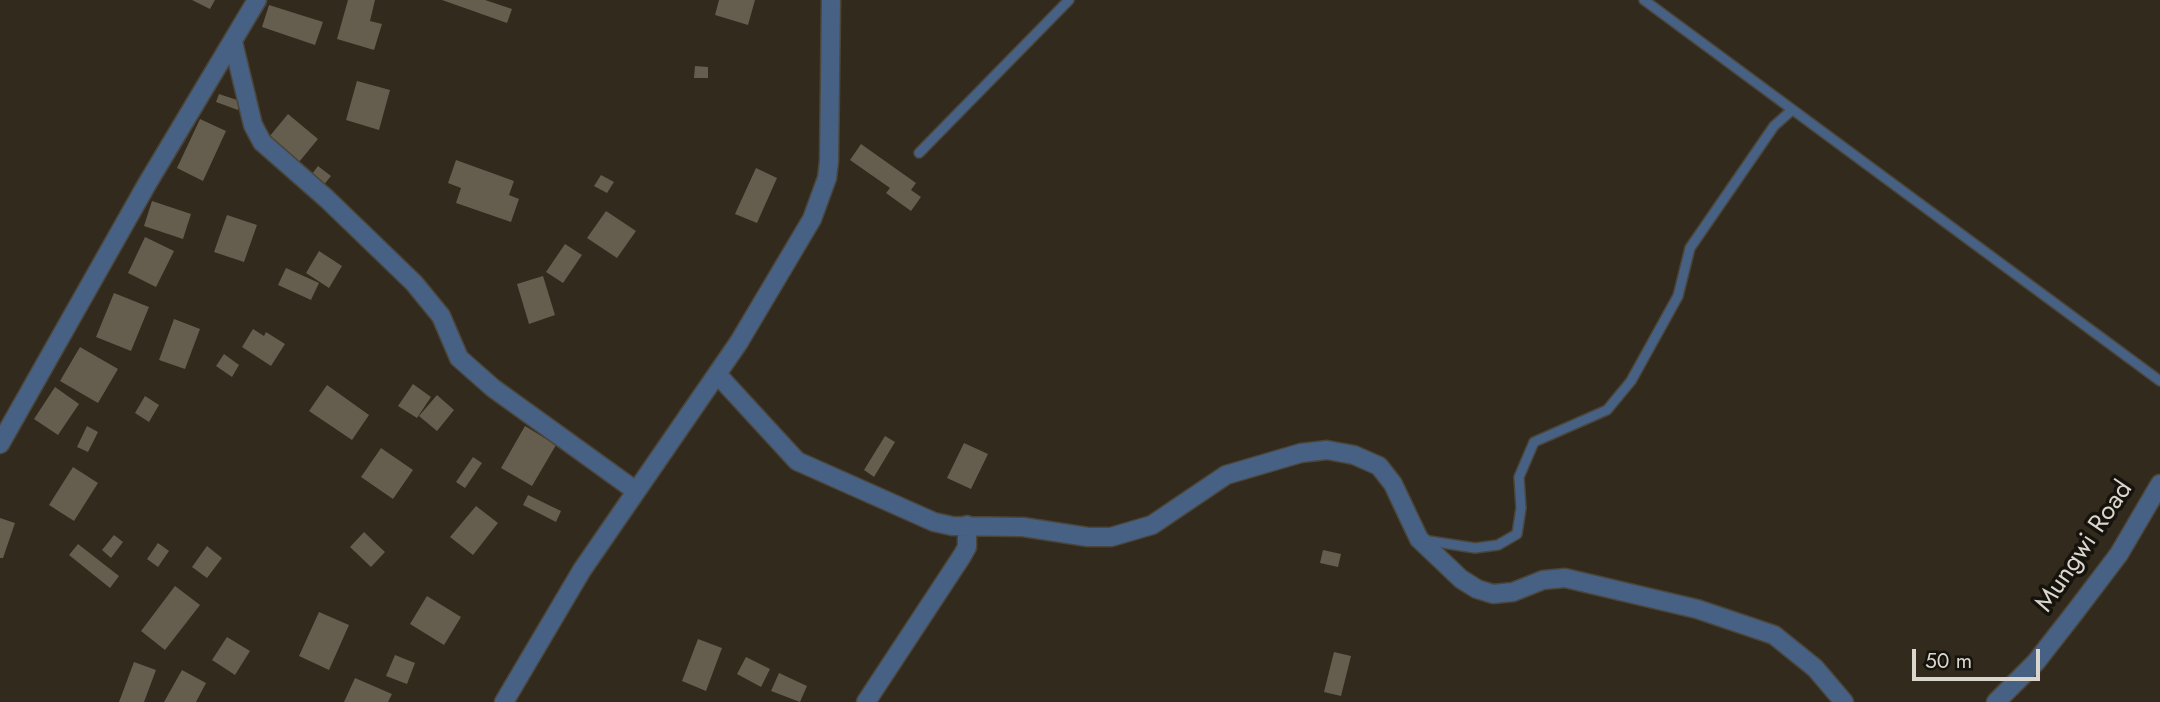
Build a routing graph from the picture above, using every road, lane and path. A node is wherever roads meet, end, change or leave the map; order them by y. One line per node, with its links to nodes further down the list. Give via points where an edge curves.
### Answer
1 (257, 0): 5 (street)
2 (831, 0): 8 (street, via 827,178 800,243)
3 (1069, 0): 7 (lane)
4 (1644, 0): 6 (lane)
5 (233, 42): 10 (street); 13 (street, via 253,125 262,142 414,283 441,316 459,358 493,388)
6 (1792, 110): 9 (lane); 15 (lane, via 1774,126 1690,248 1678,296 1631,381 1607,410 1534,442 1518,477 1521,508 1517,534 1498,545 1475,548)
7 (919, 153)
8 (717, 374): 13 (street); 14 (street, via 797,461 934,522)
9 (2160, 381)
10 (6, 418): 11 (street)
11 (0, 444)
12 (2160, 484): 19 (street, Mungwi Road, via 2119,554 2076,612)
13 (636, 491): 16 (street, via 577,577)
14 (967, 525): 15 (street, via 1111,537 1152,525 1226,475 1327,450 1379,466 1393,484); 17 (street, via 967,547)
15 (1419, 539): 18 (street, via 1461,579 1493,594 1565,578 1697,609 1774,635 1815,668)
16 (504, 702)
17 (866, 702)
18 (1844, 702)
19 (1996, 702)

